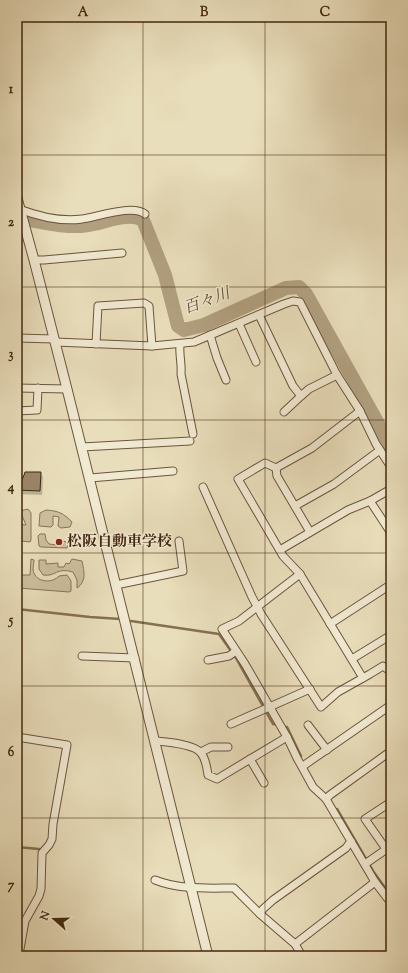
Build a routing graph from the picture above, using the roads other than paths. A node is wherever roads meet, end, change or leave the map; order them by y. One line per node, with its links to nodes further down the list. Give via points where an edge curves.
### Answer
1 (17, 198): 2 (street)
2 (19, 209): 3 (street, via 66,220 99,217 131,210); 4 (street)
3 (145, 214)
4 (22, 226): 6 (street)
5 (122, 253): 6 (street)
6 (34, 260): 11 (street)
7 (259, 315): 8 (street); 16 (street, via 293,301 300,302); 21 (street, via 293,386)
8 (239, 324): 9 (street); 15 (street)
9 (210, 335): 13 (street); 17 (street)
10 (17, 338): 11 (street)
11 (54, 340): 12 (street); 20 (street)
12 (96, 344): 14 (street); 14 (street, via 98,306 144,302 149,306)
13 (180, 345): 14 (street); 25 (street, via 181,374 192,438)
14 (152, 346)
15 (256, 362)
16 (337, 375): 21 (street, via 309,389); 23 (street)
17 (226, 380)
18 (17, 388): 19 (street)
19 (38, 388): 20 (street); 22 (street, via 37,410)
20 (67, 389): 25 (street)
21 (301, 396): 24 (street)
22 (17, 410)
23 (360, 411): 26 (street); 28 (street, via 312,448)
24 (284, 412)
25 (82, 447): 30 (street)
26 (380, 450): 27 (street); 34 (street, via 334,484)
27 (391, 467)
28 (276, 468): 34 (street, via 277,476); 38 (street, via 265,463 238,479)
29 (173, 471): 30 (street)
30 (90, 478): 40 (street)
31 (203, 487): 42 (street)
32 (391, 489): 33 (street)
33 (370, 501): 35 (street, via 348,510); 36 (street)
34 (295, 506): 35 (street)
35 (310, 532): 38 (street)
36 (391, 533)
37 (179, 541): 40 (street, via 183,571)
38 (280, 550): 39 (street)
39 (300, 574): 42 (street); 43 (street)
40 (116, 585): 47 (street)
41 (387, 587): 43 (street)
42 (257, 607): 45 (street, via 222,629); 52 (street)
43 (330, 624): 48 (street)
44 (391, 635): 48 (street)
45 (233, 653): 49 (street); 54 (street, via 245,664)
46 (82, 656): 47 (street)
47 (135, 658): 59 (street)
48 (352, 659): 51 (street)
49 (208, 660)
50 (391, 672): 51 (street, via 383,666)
51 (363, 678): 52 (street, via 338,692 321,707)
52 (310, 690): 54 (street)
53 (391, 705): 61 (street)
54 (267, 709): 55 (street); 58 (street)
55 (231, 724)
56 (308, 725): 61 (street)
57 (17, 737): 78 (street, via 67,746 52,839 44,850 41,889 25,921)
58 (287, 737): 64 (street); 65 (street)
59 (155, 741): 63 (street, via 191,747); 74 (street)
60 (228, 747): 63 (street, via 211,747)
61 (327, 750): 65 (street)
62 (391, 751): 67 (street)
63 (201, 752): 64 (street, via 208,775 217,779)
64 (250, 759): 66 (street)
65 (302, 766): 67 (street, via 313,787)
66 (264, 783)
67 (326, 799): 69 (street)
68 (391, 802): 70 (street, via 365,819)
69 (351, 841): 71 (street); 76 (street, via 346,848 273,900)
70 (389, 848): 71 (street)
71 (368, 862): 73 (street)
72 (155, 880): 74 (street, via 167,885)
73 (375, 882): 75 (street); 77 (street)
74 (191, 887): 76 (street, via 234,888); 79 (street)
75 (391, 901)
76 (260, 914): 77 (street)
77 (295, 944): 80 (street)
78 (20, 956)
79 (208, 956)
80 (302, 956)

